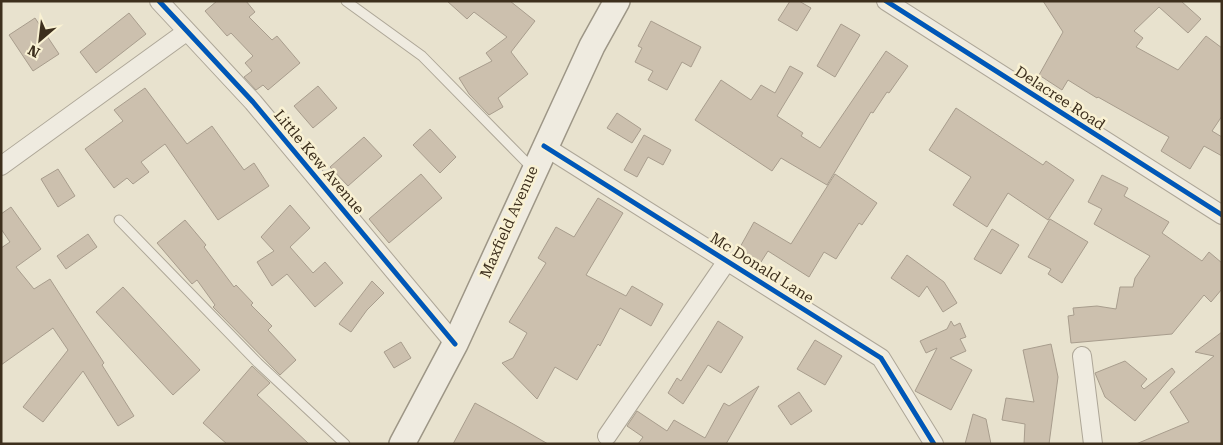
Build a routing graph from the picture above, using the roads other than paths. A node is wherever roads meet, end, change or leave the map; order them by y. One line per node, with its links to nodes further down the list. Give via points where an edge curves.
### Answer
1 (159, 1): 5 (street, Little Kew Avenue)
2 (346, 1): 8 (lane, via 422,56)
3 (617, 1): 6 (main road, Maxfield Avenue)
4 (886, 1): 9 (street, Delacree Road)
5 (186, 32): 7 (street); 12 (street, Little Kew Avenue, via 253,102)
6 (544, 146): 8 (main road, Maxfield Avenue); 11 (street, Mc Donald Lane)
7 (1, 166)
8 (534, 169): 12 (main road, Maxfield Avenue)
9 (1222, 215)
10 (119, 220): 15 (lane, via 258,363)
11 (727, 261): 14 (street); 17 (street, Mc Donald Lane, via 880,358)
12 (454, 344): 16 (main road, Maxfield Avenue)
13 (1082, 356): 18 (street)
14 (607, 436)
15 (345, 444)
16 (402, 444)
17 (934, 444)
18 (1093, 444)

